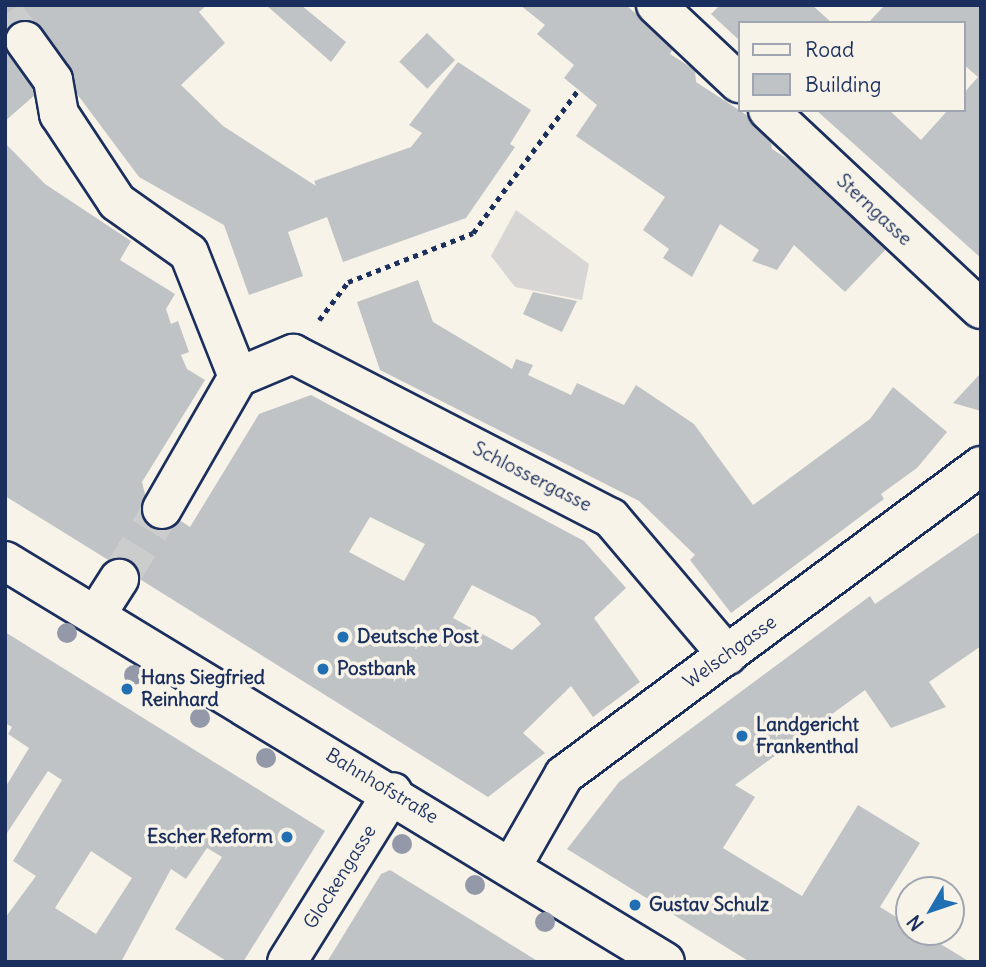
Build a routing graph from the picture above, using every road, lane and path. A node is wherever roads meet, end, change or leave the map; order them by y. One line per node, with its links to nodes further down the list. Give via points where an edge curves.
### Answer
1 (656, 5): 3 (street)
2 (25, 41): 8 (street, via 54,80 59,114 117,202 189,253)
3 (738, 82)
4 (578, 90): 7 (path, via 473,233 348,282)
5 (770, 112): 6 (street, Sterngasse)
6 (981, 309)
7 (293, 354): 8 (street); 14 (street, Schlossergasse, via 611,518)
8 (238, 377): 10 (street)
9 (968, 476): 14 (street, Welschgasse)
10 (162, 509)
11 (5, 561): 13 (street, Bahnhofstraße)
12 (119, 579): 13 (street)
13 (96, 615): 15 (street, Bahnhofstraße)
14 (727, 654): 16 (street, Welschgasse, via 564,775)
15 (393, 792): 16 (street, Bahnhofstraße); 17 (street, Glockengasse)
16 (512, 866): 18 (street, Bahnhofstraße)
17 (287, 962)
18 (665, 962)

